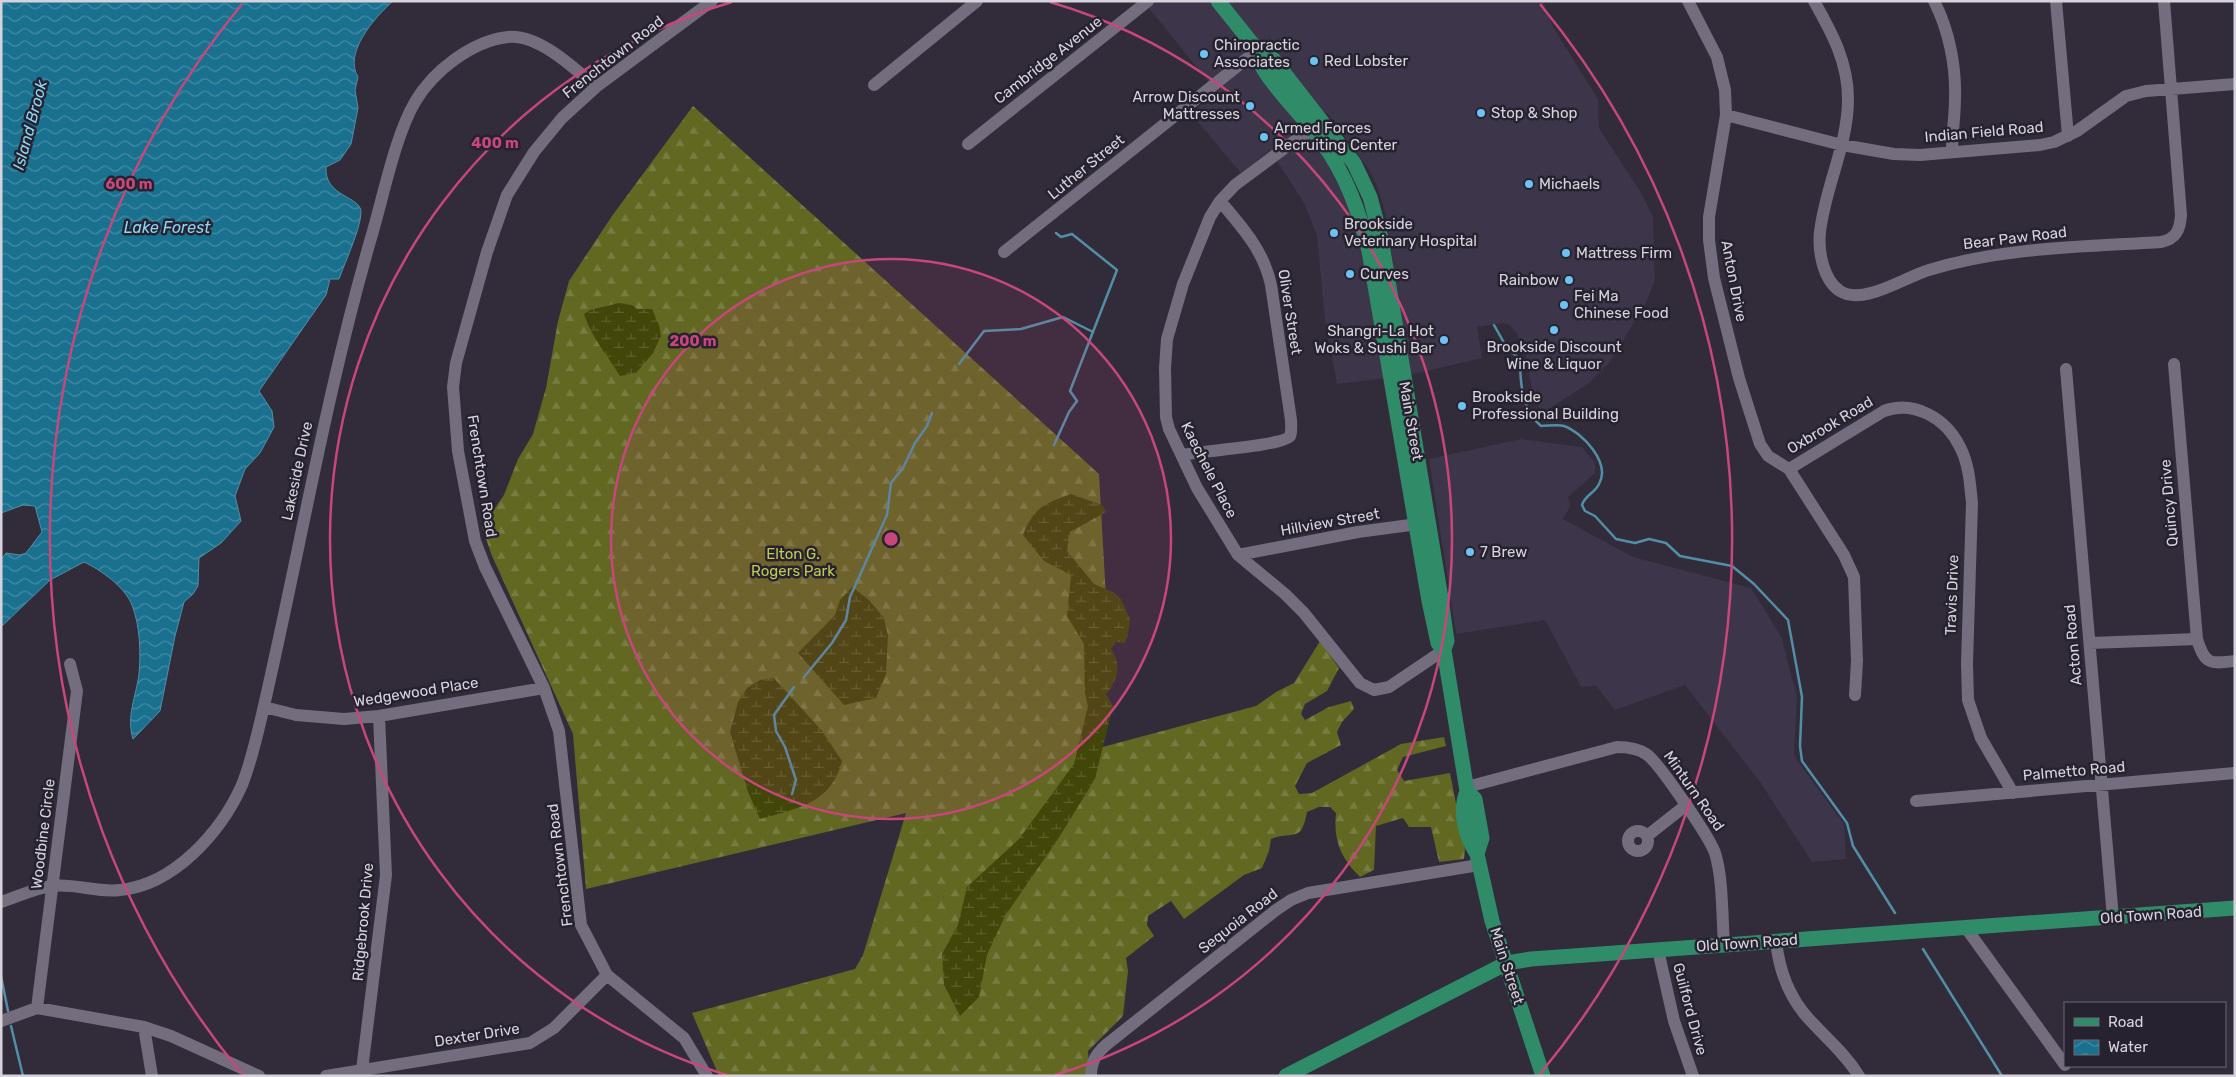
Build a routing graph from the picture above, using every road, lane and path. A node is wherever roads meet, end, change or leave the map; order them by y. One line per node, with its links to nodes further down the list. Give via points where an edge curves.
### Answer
1 (712, 1): 13 (street, Frenchtown Road)
2 (977, 1): 12 (street)
3 (1148, 1): 18 (street, Cambridge Avenue)
4 (1218, 1): 10 (main road, Main Street)
5 (1688, 1): 15 (street, Anton Drive, via 1717,57 1726,90)
6 (1814, 1): 19 (street, Bear Paw Road, via 1836,40 1845,66 1848,98)
7 (1934, 1): 20 (street, via 1953,64)
8 (2056, 1): 17 (street)
9 (2164, 1): 14 (street, Bear Paw Road)
10 (1258, 51): 16 (main road, Main Street, via 1263,69); 22 (street, Luther Street)
11 (2235, 84): 14 (street, Indian Field Road)
12 (874, 85)
13 (596, 87): 35 (street, Frenchtown Road, via 544,138 508,195 487,252 456,363 453,387 458,450 475,541); 37 (street, Lakeside Drive, via 537,43 509,37 478,46 438,73 427,84 410,112 342,344)
14 (2170, 88): 17 (street, Indian Field Road, via 2126,96 2090,124); 19 (street, Bear Paw Road, via 2181,215 2180,228 2173,237 2161,242 1985,256 1927,270 1865,295 1848,294 1833,285 1821,252 1820,231)
15 (1726, 115): 19 (street, Indian Field Road); 27 (street, Anton Drive, via 1709,217 1714,278 1739,378 1760,444 1768,456)
16 (1319, 127): 21 (street, Kaechele Place, via 1262,165); 28 (main road, Main Street, via 1370,226)
17 (2068, 136): 20 (street, Indian Field Road, via 2040,145)
18 (968, 144)
19 (1842, 145): 20 (street, Indian Field Road, via 1907,155)
20 (1952, 152)
21 (1220, 201): 26 (street, Kaechele Place, via 1210,217 1183,284 1167,339 1166,417 1172,440); 26 (street, Oliver Street, via 1258,248 1266,263 1291,420 1290,436 1270,444)
22 (1004, 252)
23 (2174, 364): 30 (street, Quincy Drive)
24 (2066, 369): 31 (street, Acton Road)
25 (1918, 409): 27 (street, Oxbrook Road, via 1901,407 1884,411); 42 (street, Travis Drive, via 1952,434 1966,464 1972,503 1968,700 1981,738)
26 (1182, 454): 29 (street, Kaechele Place, via 1197,488)
27 (1789, 469): 36 (street, via 1840,547 1854,577)
28 (1422, 524): 29 (street, Hillview Street, via 1358,532); 32 (main road, Main Street, via 1438,643)
29 (1238, 555): 32 (street, Kaechele Place, via 1299,607 1354,678 1367,688 1389,687)
30 (2197, 639): 31 (street); 33 (street, via 2201,653 2208,661)
31 (2090, 643): 40 (street, Acton Road)
32 (1444, 650): 41 (main road, Main Street)
33 (2235, 661)
34 (70, 664): 47 (street, Woodbine Circle, via 77,691)
35 (544, 688): 38 (street, Wedgewood Place); 56 (street, Frenchtown Road, via 562,745 581,925)
36 (1855, 694)
37 (264, 707): 38 (street, Wedgewood Place, via 311,718); 47 (street, Lakeside Drive, via 250,765 232,805 208,838 182,862 158,878 132,889 110,891)
38 (379, 716): 61 (street, Ridgebrook Drive, via 386,875)
39 (2235, 773): 40 (street, Palmetto Road)
40 (2101, 785): 42 (street, Palmetto Road); 50 (street, Acton Road)
41 (1467, 789): 44 (street, Minturn Road, via 1626,747 1641,751 1654,760); 46 (main road, Main Street, via 1475,799 1482,838)
42 (2013, 793): 43 (street, Palmetto Road)
43 (1916, 801)
44 (1685, 806): 45 (street); 53 (street, Minturn Road, via 1715,853)
45 (1647, 836)
46 (1478, 859): 55 (main road, Main Street, via 1492,921); 66 (street, Sequoia Road, via 1308,893 1291,900 1098,1052 1092,1061)
47 (53, 886): 48 (street, Lakeside Drive); 57 (street, Woodbine Circle)
48 (1, 902)
49 (2235, 908): 50 (main road, Old Town Road)
50 (2113, 918): 51 (main road, Old Town Road)
51 (1966, 928): 52 (main road, Old Town Road); 60 (street)
52 (1776, 941): 53 (main road, Old Town Road); 70 (street, via 1778,958 1792,996 1807,1017 1846,1056)
53 (1724, 944): 54 (main road, Old Town Road)
54 (1658, 950): 55 (main road, Old Town Road); 69 (street, Guilford Drive, via 1674,1021)
55 (1507, 963): 67 (main road, Old Town Road); 68 (main road, Main Street)
56 (607, 975): 61 (street, Dexter Drive, via 554,1028 530,1043); 65 (street, Frenchtown Road, via 684,1038)
57 (37, 1008): 58 (street); 59 (street)
58 (1, 1021)
59 (144, 1027): 62 (street); 63 (street)
60 (2064, 1065)
61 (362, 1070): 64 (street, Dexter Drive)
62 (152, 1076)
63 (259, 1076)
64 (326, 1076)
65 (707, 1076)
66 (1090, 1076)
67 (1286, 1076)
68 (1543, 1076)
69 (1693, 1076)
70 (1859, 1076)

